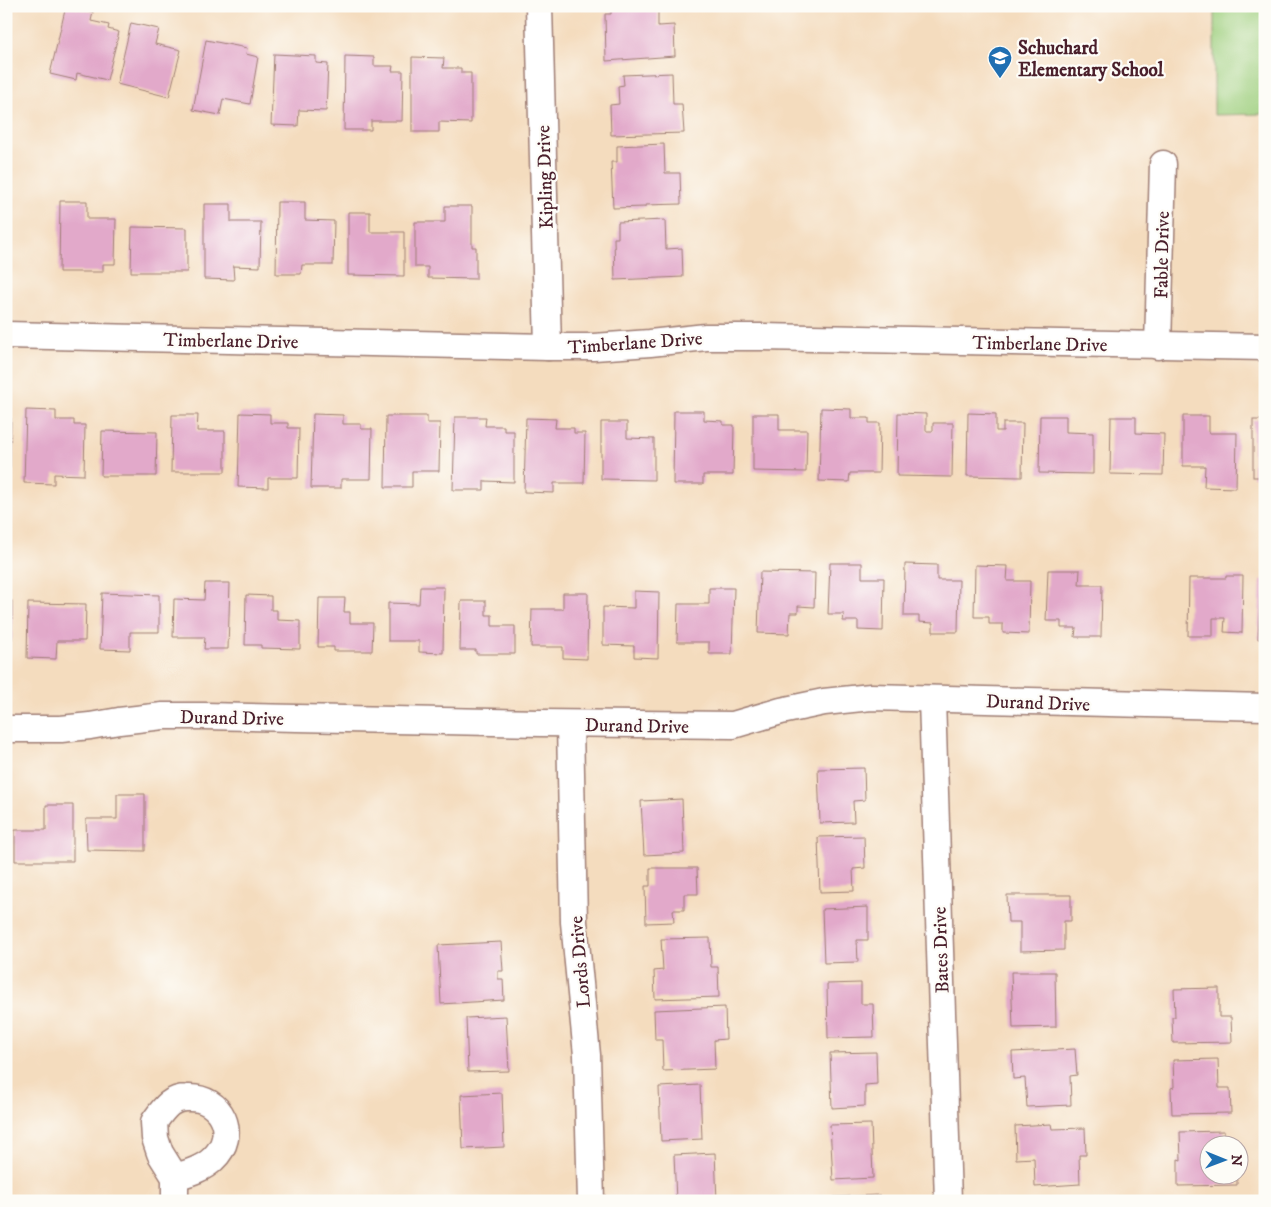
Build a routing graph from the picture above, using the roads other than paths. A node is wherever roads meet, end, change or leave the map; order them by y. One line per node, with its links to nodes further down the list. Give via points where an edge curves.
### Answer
1 (539, 6): 5 (street, Kipling Drive)
2 (1163, 164): 4 (street, Fable Drive)
3 (6, 335): 5 (street, Timberlane Drive)
4 (1158, 346): 5 (street, Timberlane Drive, via 706,337 613,346); 6 (street, Timberlane Drive)
5 (548, 347)
6 (1265, 347)
7 (932, 699): 8 (street, Durand Drive); 9 (street, Durand Drive, via 871,697 824,702 733,725); 12 (street, Bates Drive)
8 (1265, 707)
9 (570, 724): 10 (street, Durand Drive, via 206,716 154,717 71,728); 11 (street, Lords Drive, via 574,922 587,1055)
10 (6, 729)
11 (591, 1201)
12 (948, 1201)

